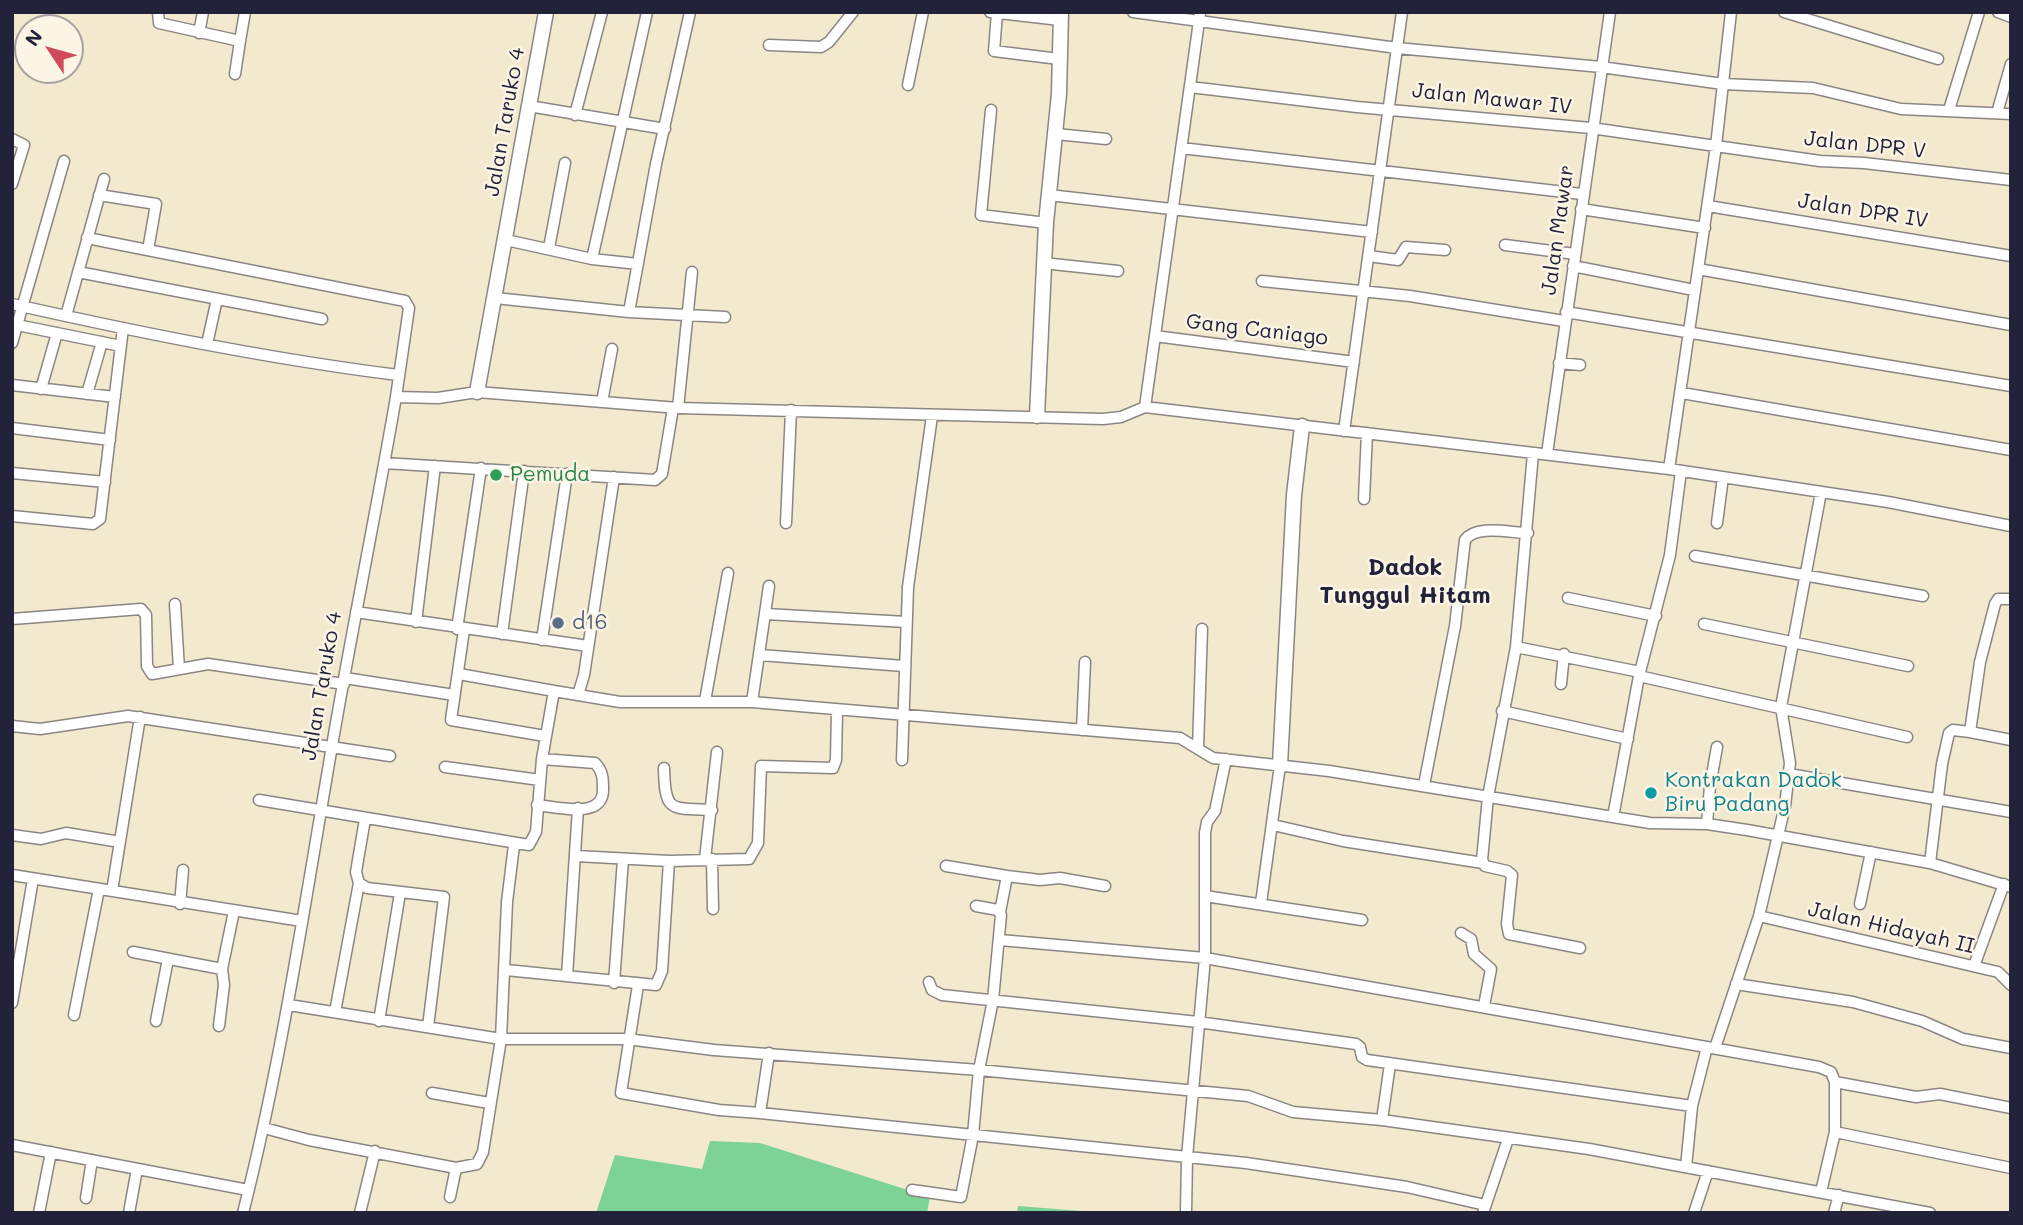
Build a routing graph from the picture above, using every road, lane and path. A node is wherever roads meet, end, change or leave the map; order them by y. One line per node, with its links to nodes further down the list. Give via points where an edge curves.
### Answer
1 (158, 12): 22 (street, via 159,23)
2 (203, 12): 22 (street)
3 (245, 12): 23 (street)
4 (546, 12): 34 (street, Jalan Taruko 4)
5 (602, 12): 40 (street)
6 (647, 12): 41 (street)
7 (690, 12): 43 (street)
8 (853, 12): 24 (street, via 821,47)
9 (923, 12): 32 (street)
10 (990, 12): 18 (street)
11 (1133, 12): 20 (street)
12 (1402, 12): 25 (street)
13 (1610, 12): 29 (street, Jalan Mawar)
14 (1731, 12): 31 (street)
15 (1784, 12): 27 (street)
16 (1979, 12): 37 (street)
17 (1998, 12): 21 (street)
18 (997, 13): 19 (street); 26 (street, via 994,51)
19 (1061, 16): 26 (street)
20 (1199, 16): 25 (street); 33 (street)
21 (2011, 17)
22 (199, 33): 23 (street)
23 (240, 41): 30 (street)
24 (769, 45)
25 (1396, 48): 29 (street); 35 (street)
26 (1059, 59): 44 (street)
27 (1938, 59)
28 (2011, 64): 38 (street)
29 (1601, 67): 31 (street); 42 (street, Jalan Mawar)
30 (234, 74)
31 (1723, 84): 37 (street, via 1813,88 1901,109); 47 (street)
32 (908, 85)
33 (1190, 87): 35 (street, Jalan Mawar IV); 48 (street)
34 (528, 106): 40 (street); 65 (street, Jalan Taruko 4)
35 (1388, 108): 42 (street, Jalan Mawar IV); 51 (street)
36 (991, 110): 61 (street, via 981,215)
37 (1949, 110): 38 (street)
38 (1997, 113): 39 (street)
39 (2011, 114)
40 (575, 115): 41 (street)
41 (621, 123): 43 (street); 73 (street)
42 (1591, 128): 47 (street, Jalan Mawar IV); 55 (street, Jalan Mawar)
43 (665, 129): 75 (street)
44 (1056, 134): 46 (street); 57 (street)
45 (12, 139): 54 (street, via 23,145)
46 (1106, 139)
47 (1716, 146): 53 (street, Jalan DPR V); 58 (street)
48 (1181, 148): 51 (street); 59 (street)
49 (64, 161): 86 (street)
50 (565, 163): 67 (street)
51 (1379, 171): 55 (street); 63 (street)
52 (104, 179): 56 (street)
53 (2011, 180)
54 (12, 184)
55 (1582, 194): 60 (street, Jalan Mawar)
56 (99, 195): 64 (street); 68 (street, via 156,204)
57 (1049, 195): 59 (street); 61 (street)
58 (1708, 206): 62 (street); 72 (street, Jalan DPR IV)
59 (1173, 209): 63 (street); 98 (street)
60 (1581, 209): 62 (street); 70 (street, Jalan Mawar)
61 (1046, 223): 74 (street)
62 (1705, 228): 77 (street)
63 (1372, 232): 71 (street)
64 (87, 238): 68 (street, Jalan Taruko 4); 79 (street)
65 (506, 240): 67 (street); 84 (street, Jalan Taruko 4)
66 (1505, 245): 70 (street)
67 (549, 248): 73 (street)
68 (148, 250): 107 (street, Jalan Taruko 4, via 404,300 409,308)
69 (1445, 250): 71 (street, via 1406,247 1400,260)
70 (1575, 254): 76 (street, Jalan Mawar)
71 (1369, 256): 83 (street)
72 (2011, 256)
73 (592, 259): 75 (street)
74 (1043, 263): 78 (street); 121 (street)
75 (638, 264): 87 (street)
76 (1573, 266): 82 (street); 89 (street, Jalan Mawar)
77 (1698, 269): 82 (street); 94 (street)
78 (1118, 271)
79 (78, 272): 85 (street); 88 (street)
80 (692, 272): 90 (street)
81 (1262, 281): 83 (street)
82 (1694, 290): 96 (street)
83 (1365, 293): 89 (street); 104 (street)
84 (495, 298): 87 (street); 111 (street, Jalan Taruko 4)
85 (217, 299): 92 (street); 101 (street)
86 (17, 305): 88 (street); 93 (street)
87 (629, 312): 90 (street)
88 (66, 316): 95 (street)
89 (1565, 316): 96 (street); 105 (street, Jalan Mawar)
90 (687, 317): 91 (street); 118 (street)
91 (724, 317)
92 (322, 319)
93 (15, 324): 97 (street); 100 (street)
94 (2011, 325)
95 (123, 328): 101 (street); 102 (street)
96 (1689, 331): 109 (street); 112 (street)
97 (57, 333): 99 (street); 110 (street)
98 (1155, 336): 104 (street, Gang Caniago); 117 (street)
99 (102, 342): 102 (street); 113 (street)
100 (12, 343)
101 (206, 344): 107 (street)
102 (121, 346): 114 (street)
103 (612, 349): 116 (street)
104 (1354, 362): 124 (street)
105 (1559, 363): 106 (street); 129 (street, Jalan Mawar)
106 (1580, 365)
107 (398, 375): 115 (street, Jalan Taruko 4)
108 (12, 385): 110 (street)
109 (2011, 386)
110 (41, 389): 113 (street)
111 (477, 393): 115 (street); 116 (street)
112 (1682, 393): 127 (street); 133 (street)
113 (87, 394): 114 (street)
114 (115, 397): 126 (street)
115 (396, 397): 130 (street, Jalan Taruko 4)
116 (602, 402): 118 (street)
117 (1145, 407): 121 (street, via 1103,419); 122 (street)
118 (676, 408): 119 (street); 137 (street, via 662,474 655,480)
119 (791, 410): 120 (street); 143 (street)
120 (932, 416): 121 (street); 160 (street)
121 (1037, 416)
122 (1302, 426): 124 (street); 204 (street, via 1294,495)
123 (12, 428): 126 (street)
124 (1344, 431): 125 (street)
125 (1367, 433): 128 (street); 141 (street)
126 (110, 440): 139 (street)
127 (2011, 450)
128 (1533, 453): 129 (street); 146 (street)
129 (1547, 454): 133 (street)
130 (384, 463): 131 (street); 155 (street, Jalan Taruko 4)
131 (435, 466): 132 (street); 159 (street)
132 (481, 468): 134 (street); 162 (street)
133 (1675, 470): 138 (street); 157 (street, via 1670,555)
134 (524, 471): 136 (street); 164 (street)
135 (12, 473): 139 (street)
136 (567, 474): 137 (street); 165 (street)
137 (614, 477): 167 (street)
138 (1723, 477): 140 (street); 144 (street)
139 (105, 482): 142 (street, via 101,515 93,524)
140 (1821, 492): 145 (street); 149 (street)
141 (1364, 499)
142 (12, 516)
143 (786, 523)
144 (1717, 523)
145 (2011, 526)
146 (1528, 533): 168 (street); 209 (street, via 1479,532 1465,540 1455,626)
147 (1695, 556): 149 (street)
148 (728, 573): 182 (street)
149 (1807, 574): 151 (street); 166 (street)
150 (769, 586): 156 (street)
151 (1923, 596)
152 (1568, 598): 157 (street)
153 (2011, 599): 191 (street, via 1998,598 1995,604 1980,662)
154 (175, 604): 174 (street)
155 (356, 612): 159 (street); 177 (street, Jalan Taruko 4)
156 (766, 614): 160 (street); 170 (street)
157 (1656, 616): 176 (street)
158 (12, 619): 174 (street, via 141,610 146,615 148,671)
159 (416, 622): 162 (street)
160 (906, 622): 172 (street)
161 (1704, 624): 166 (street)
162 (461, 629): 164 (street); 175 (street)
163 (1202, 629): 198 (street)
164 (502, 634): 165 (street)
165 (542, 640): 167 (street)
166 (1794, 644): 173 (street); 184 (street)
167 (588, 646): 181 (street)
168 (1516, 647): 169 (street); 185 (street)
169 (1563, 654): 176 (street); 178 (street)
170 (760, 655): 172 (street); 183 (street)
171 (1085, 662): 190 (street)
172 (905, 666): 187 (street)
173 (1908, 666)
174 (179, 669): 177 (street, via 208,664)
175 (459, 674): 179 (street); 180 (street)
176 (1639, 674): 184 (street); 194 (street)
177 (344, 681): 180 (street); 196 (street, Jalan Taruko 4)
178 (1561, 684)
179 (554, 691): 181 (street); 192 (street)
180 (454, 695): 192 (street, via 451,720)
181 (578, 695): 182 (street, via 620,702)
182 (705, 701): 183 (street)
183 (752, 702): 186 (street)
184 (1781, 706): 193 (street); 207 (street)
185 (1502, 710): 194 (street); 210 (street)
186 (837, 711): 187 (street); 231 (street, via 835,765 829,769 762,765 758,843 753,855 746,860)
187 (905, 714): 190 (street); 202 (street)
188 (140, 717): 189 (street, via 109,716 40,729); 196 (street); 224 (street)
189 (12, 726)
190 (1082, 730): 198 (street, via 1180,738)
191 (1970, 732): 195 (street); 211 (street, via 1949,733)
192 (545, 736): 201 (street)
193 (1907, 737)
194 (1628, 739): 218 (street)
195 (2011, 740)
196 (332, 745): 200 (street); 216 (street, Jalan Taruko 4)
197 (1717, 747): 220 (street)
198 (1198, 748): 203 (street)
199 (717, 752): 215 (street)
200 (390, 756)
201 (542, 758): 208 (street); 214 (street, via 589,761 598,766 603,800 596,807)
202 (902, 760)
203 (1226, 760): 204 (street); 246 (street, via 1215,811 1205,833)
204 (1280, 765): 209 (street); 221 (street)
205 (444, 766): 208 (street)
206 (664, 768): 215 (street, via 668,804)
207 (1789, 774): 211 (street); 223 (street)
208 (540, 780): 213 (street)
209 (1424, 785): 210 (street)
210 (1488, 797): 218 (street); 233 (street)
211 (1939, 799): 217 (street); 234 (street)
212 (259, 800): 216 (street)
213 (537, 805): 214 (street); 226 (street, via 532,842)
214 (578, 808): 228 (street)
215 (712, 810): 231 (street)
216 (322, 811): 219 (street); 256 (street, Jalan Taruko 4)
217 (2011, 812)
218 (1612, 817): 220 (street)
219 (365, 819): 226 (street); 240 (street, via 356,872)
220 (1707, 824): 223 (street)
221 (1273, 825): 233 (street); 248 (street)
222 (12, 835): 224 (street, via 41,839 66,833)
223 (1779, 835): 225 (street); 254 (street)
224 (120, 842): 244 (street)
225 (1825, 844): 227 (street); 229 (street)
226 (514, 845): 265 (street)
227 (1871, 852): 234 (street); 249 (street)
228 (576, 856): 230 (street); 266 (street)
229 (1821, 857)
230 (623, 859): 232 (street); 268 (street)
231 (709, 859): 232 (street); 251 (street)
232 (669, 861): 270 (street, via 660,981)
233 (1483, 863): 259 (street, via 1512,875 1509,934)
234 (1930, 863): 242 (street)
235 (946, 866): 238 (street)
236 (183, 870): 247 (street)
237 (12, 875): 239 (street)
238 (1007, 876): 241 (street); 253 (street)
239 (33, 878): 243 (street); 273 (street)
240 (359, 883): 245 (street); 276 (street)
241 (1105, 886)
242 (2007, 886): 263 (street)
243 (99, 888): 244 (street); 277 (street)
244 (112, 891): 247 (street)
245 (400, 893): 279 (street); 282 (street, via 444,897)
246 (1205, 895): 248 (street); 261 (street)
247 (180, 904): 252 (street)
248 (1261, 904): 255 (street)
249 (1860, 904)
250 (976, 906): 253 (street)
251 (713, 909)
252 (234, 911): 256 (street); 264 (street)
253 (1000, 912): 258 (street)
254 (1759, 916): 263 (street, Jalan Hidayah II); 269 (street)
255 (1362, 920)
256 (302, 921): 274 (street, Jalan Taruko 4)
257 (1461, 933): 275 (street, via 1471,939 1474,954 1491,968)
258 (1000, 940): 261 (street); 272 (street)
259 (1580, 948)
260 (133, 952): 262 (street)
261 (1205, 958): 275 (street); 280 (street)
262 (168, 959): 264 (street); 278 (street)
263 (1974, 966): 271 (street, Jalan Hidayah II, via 2000,973)
264 (222, 968): 281 (street)
265 (506, 970): 266 (street); 283 (street)
266 (567, 976): 268 (street)
267 (929, 982): 272 (street, via 939,994)
268 (614, 983): 270 (street)
269 (1736, 984): 285 (street); 286 (street, via 1853,1002 1922,1021 1963,1039)
270 (638, 985): 284 (street)
271 (2011, 985)
272 (993, 1000): 280 (street); 289 (street)
273 (12, 1003)
274 (289, 1004): 276 (street); 298 (street, Jalan Taruko 4)
275 (1484, 1006): 285 (street)
276 (335, 1012): 279 (street)
277 (74, 1015)
278 (156, 1021)
279 (379, 1021): 282 (street)
280 (1198, 1022): 288 (street, via 1356,1044 1365,1060); 291 (street)
281 (219, 1026)
282 (428, 1027): 283 (street)
283 (500, 1039): 284 (street); 293 (street)
284 (627, 1039): 287 (street); 296 (street, via 623,1094)
285 (1711, 1048): 290 (street, via 1819,1067 1831,1072); 294 (street)
286 (2011, 1048)
287 (769, 1053): 289 (street); 296 (street)
288 (1390, 1064): 294 (street); 297 (street)
289 (979, 1070): 291 (street); 300 (street)
290 (1835, 1082): 295 (street); 299 (street)
291 (1194, 1090): 297 (street, via 1248,1096 1293,1112); 305 (street)
292 (432, 1093): 293 (street)
293 (489, 1103): 308 (street, via 479,1162)
294 (1692, 1105): 307 (street)
295 (2011, 1108)
296 (760, 1114): 300 (street)
297 (1382, 1121): 301 (street)
298 (264, 1128): 303 (street); 312 (street, Jalan Taruko 4)
299 (1835, 1132): 309 (street); 314 (street)
300 (973, 1135): 305 (street); 313 (street, via 960,1199)
301 (1508, 1139): 307 (street); 319 (street)
302 (12, 1145): 304 (street)
303 (375, 1151): 308 (street); 323 (street)
304 (51, 1152): 306 (street); 320 (street)
305 (1187, 1157): 319 (street, via 1398,1185); 324 (street)
306 (92, 1160): 310 (street); 317 (street)
307 (1686, 1167): 311 (street)
308 (456, 1168): 316 (street)
309 (2011, 1168)
310 (137, 1169): 312 (street); 321 (street)
311 (1709, 1171): 314 (street); 325 (street)
312 (248, 1190): 322 (street, Jalan Taruko 4)
313 (912, 1190)
314 (1822, 1192): 315 (street)
315 (1839, 1195): 318 (street); 326 (street)
316 (450, 1197)
317 (86, 1198)
318 (1873, 1201): 327 (street); 328 (street)
319 (1484, 1209)
320 (39, 1213)
321 (129, 1213)
322 (243, 1213)
323 (360, 1213)
324 (1186, 1213)
325 (1694, 1213)
326 (1834, 1213)
327 (1869, 1213)
328 (1930, 1213)

